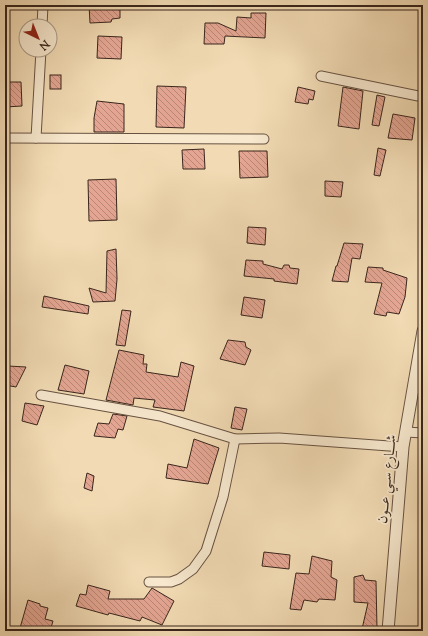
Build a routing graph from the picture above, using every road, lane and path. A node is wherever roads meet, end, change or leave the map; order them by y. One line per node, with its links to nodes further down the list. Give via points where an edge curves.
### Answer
1 (43, 5): 2 (street)
2 (42, 18)
3 (41, 58): 7 (street)
4 (321, 76): 5 (street)
5 (423, 97)
6 (5, 138): 7 (street)
7 (36, 138): 8 (street)
8 (264, 139)
9 (423, 331): 11 (street, شــــارع ســي عـــون)
10 (41, 395): 13 (street, via 160,416)
11 (406, 432): 12 (street); 14 (street, شــــارع ســي عـــون)
12 (423, 433)
13 (235, 438): 14 (street, via 279,438); 15 (street, via 222,497 206,551 193,569 179,579 171,582)
14 (403, 447): 16 (street, شــــارع ســي عـــون)
15 (149, 582)
16 (388, 631)

